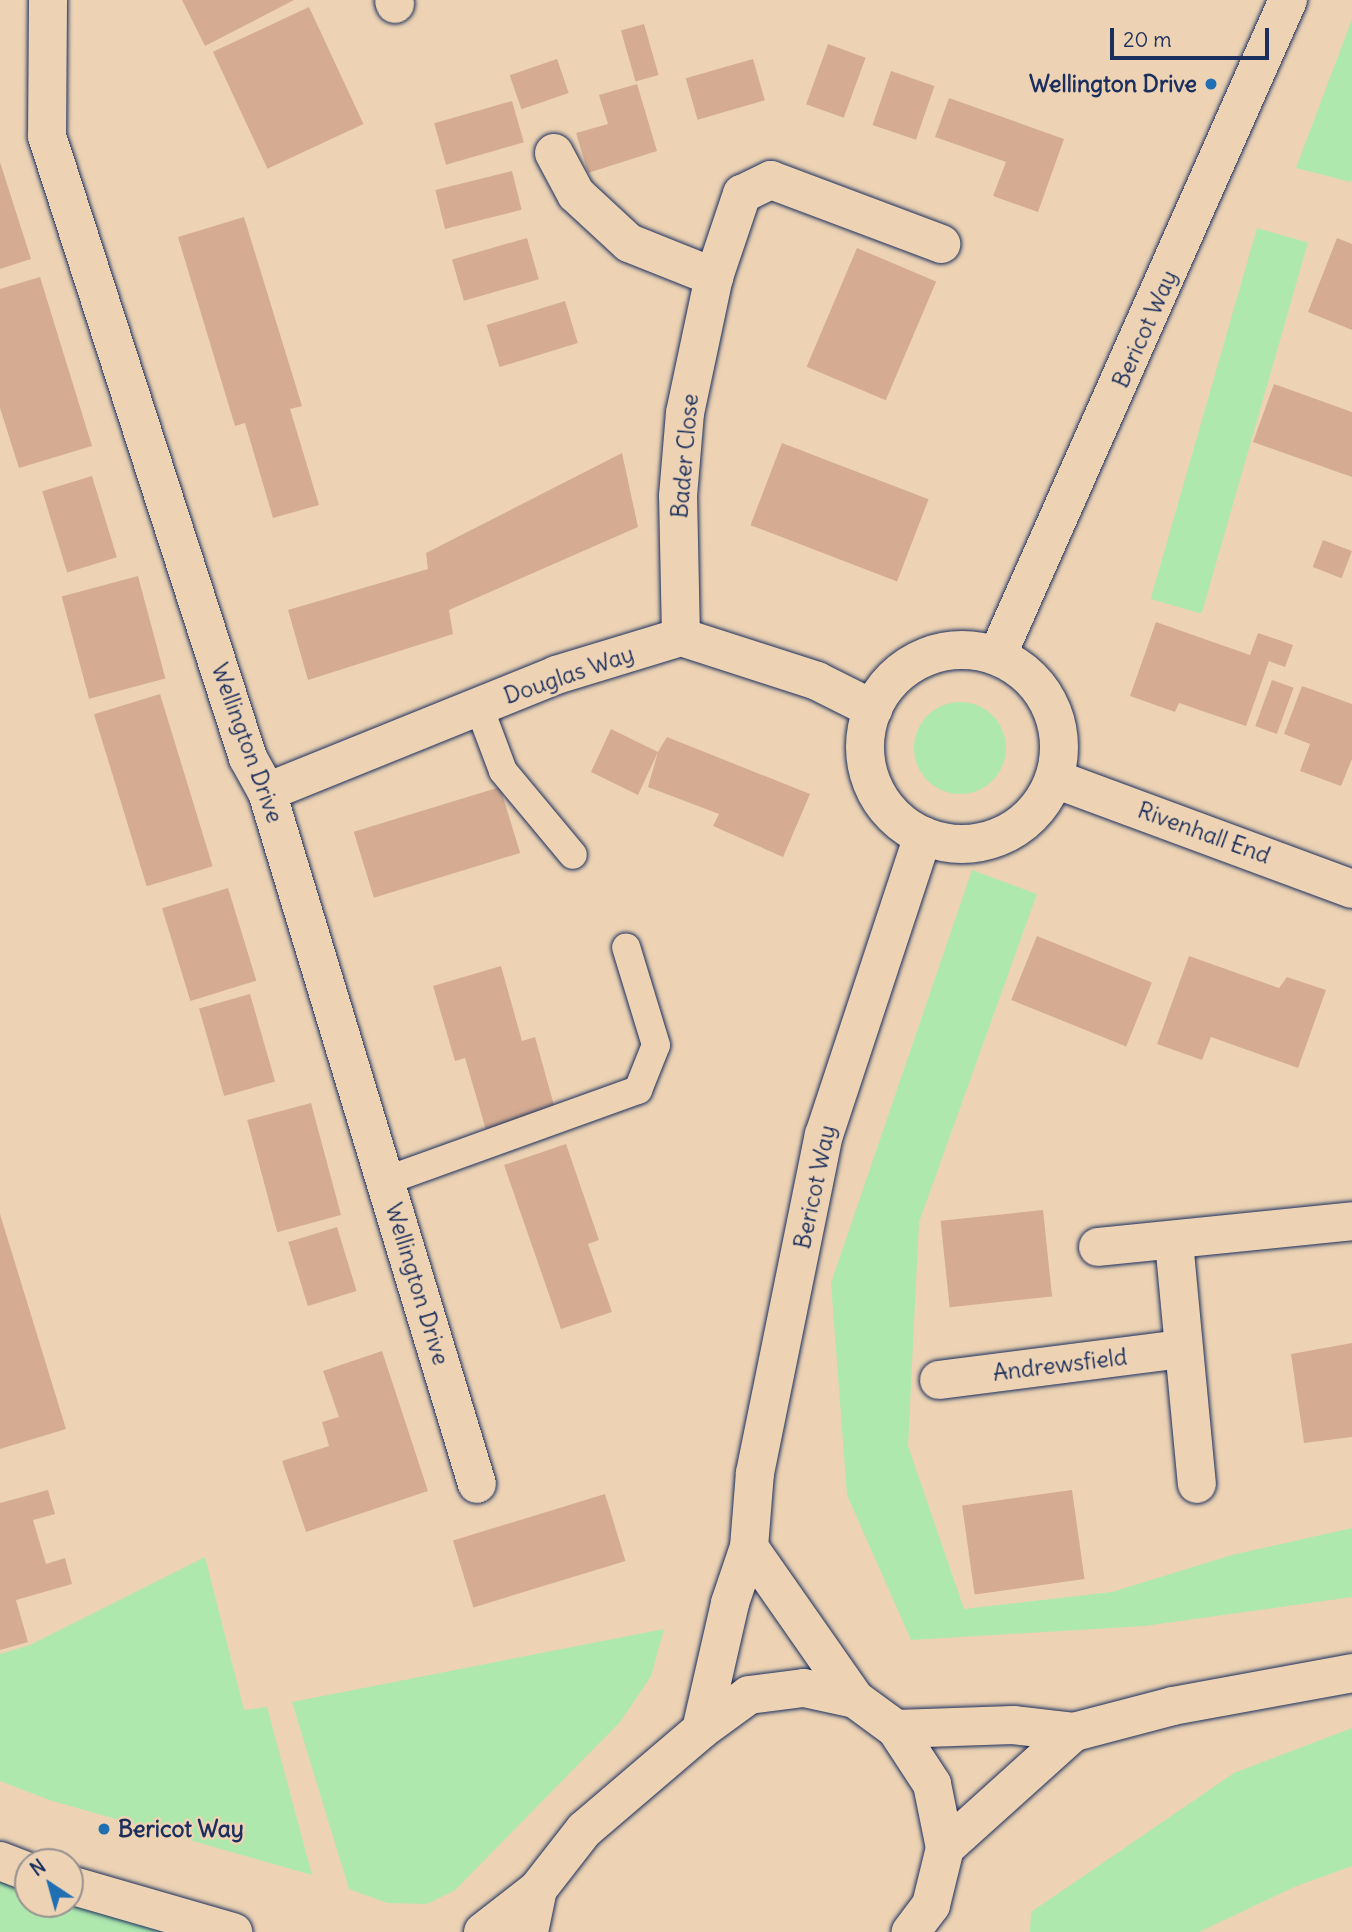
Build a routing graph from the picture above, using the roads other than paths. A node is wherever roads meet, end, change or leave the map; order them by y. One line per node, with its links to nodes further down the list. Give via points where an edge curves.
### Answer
1 (48, 0): 11 (street, Wellington Drive, via 47,136 248,758)
2 (1288, 0): 7 (street, Bericot Way)
3 (554, 153): 5 (street, via 576,194 629,243)
4 (941, 244): 5 (street, Bader Close, via 771,180 742,194)
5 (714, 277): 6 (street, Bader Close, via 684,413 678,496)
6 (681, 637): 8 (street, Douglas Way, via 556,676); 9 (street, via 817,681)
7 (997, 656): 9 (street, via 968,650 938,653 896,678); 10 (street, via 1023,670 1056,720)
8 (479, 707): 11 (street, Douglas Way); 13 (lane, via 503,771)
9 (873, 709): 12 (street, via 866,738 867,769 878,796 897,819)
10 (1055, 779): 12 (street, via 1039,807 1015,828 986,842 954,844); 14 (street, Rivenhall End)
11 (267, 792): 16 (street, Wellington Drive)
12 (923, 836): 24 (street, Bericot Way, via 824,1135 755,1473)
13 (573, 855)
14 (1352, 889)
15 (626, 947): 16 (lane, via 656,1045 638,1090)
16 (385, 1181): 22 (street, Wellington Drive)
17 (1352, 1221): 18 (street)
18 (1174, 1241): 19 (street); 20 (street)
19 (1098, 1247)
20 (1181, 1349): 21 (street, Andrewsfield); 23 (street)
21 (939, 1380)
22 (477, 1484)
23 (1197, 1484)
24 (748, 1547): 26 (street); 28 (street, Bericot Way, via 730,1603)
25 (1352, 1672): 29 (street, via 1173,1706)
26 (855, 1699): 27 (street); 28 (street, via 804,1688 749,1695)
27 (896, 1729): 29 (street, via 1013,1725); 30 (street, via 932,1784)
28 (701, 1730): 32 (street, via 584,1830)
29 (1074, 1732): 30 (street)
30 (945, 1848): 36 (street, via 931,1905)
31 (84, 1889): 33 (street)
32 (538, 1889): 34 (street); 35 (street)
33 (233, 1932)
34 (483, 1932)
35 (529, 1932)
36 (911, 1932)

